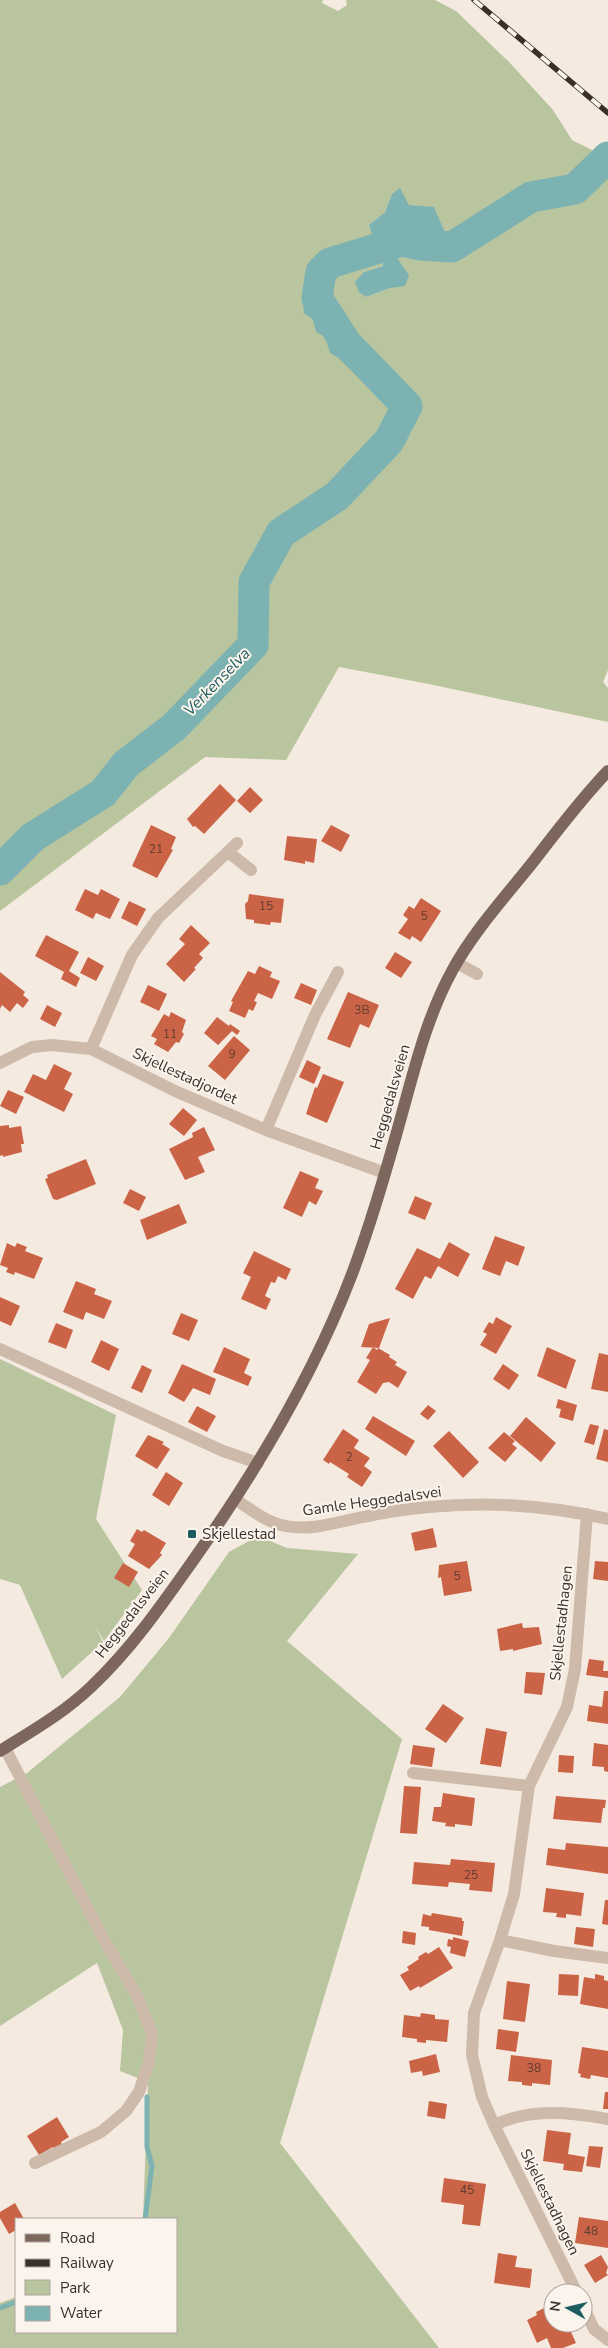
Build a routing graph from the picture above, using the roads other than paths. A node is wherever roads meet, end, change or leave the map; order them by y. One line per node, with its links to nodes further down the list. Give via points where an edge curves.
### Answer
1 (608, 771): 3 (main road, Heggedalsveien, via 496,908)
2 (251, 870): 6 (street, via 232,847 158,918 132,955)
3 (457, 963): 5 (street); 9 (main road, Heggedalsveien, via 422,1041)
4 (338, 972): 8 (street, via 315,1015)
5 (478, 974)
6 (92, 1049): 7 (street, Skjellestadjordet, via 61,1045 32,1047); 8 (street, Skjellestadjordet, via 175,1091)
7 (0, 1063)
8 (266, 1130): 9 (street, Skjellestadjordet)
9 (385, 1173): 11 (main road, Heggedalsveien, via 341,1300 318,1351)
10 (0, 1349): 11 (street, via 223,1451)
11 (258, 1463): 12 (main road, Heggedalsveien)
12 (236, 1500): 13 (street, Gamle Heggedalsvei, via 267,1520 299,1528 430,1507 486,1504); 15 (main road, Heggedalsveien, via 152,1619 121,1656 90,1688 44,1725)
13 (587, 1514): 14 (street, Gamle Heggedalsvei); 17 (street, Skjellestadhagen, via 575,1668 567,1707)
14 (608, 1519)
15 (3, 1749): 22 (street, via 137,1996 152,2034 149,2062 138,2092 126,2111 101,2132)
16 (413, 1772): 17 (street)
17 (530, 1786): 18 (street, Skjellestadhagen, via 514,1894)
18 (500, 1940): 19 (street); 21 (street, Skjellestadhagen, via 474,2013 472,2055 482,2098)
19 (608, 1958)
20 (608, 2119): 21 (street, via 547,2112 528,2114)
21 (494, 2125): 23 (street, Skjellestadhagen)
22 (35, 2163)
23 (572, 2283)
24 (593, 2327): 25 (street)
25 (608, 2340)

